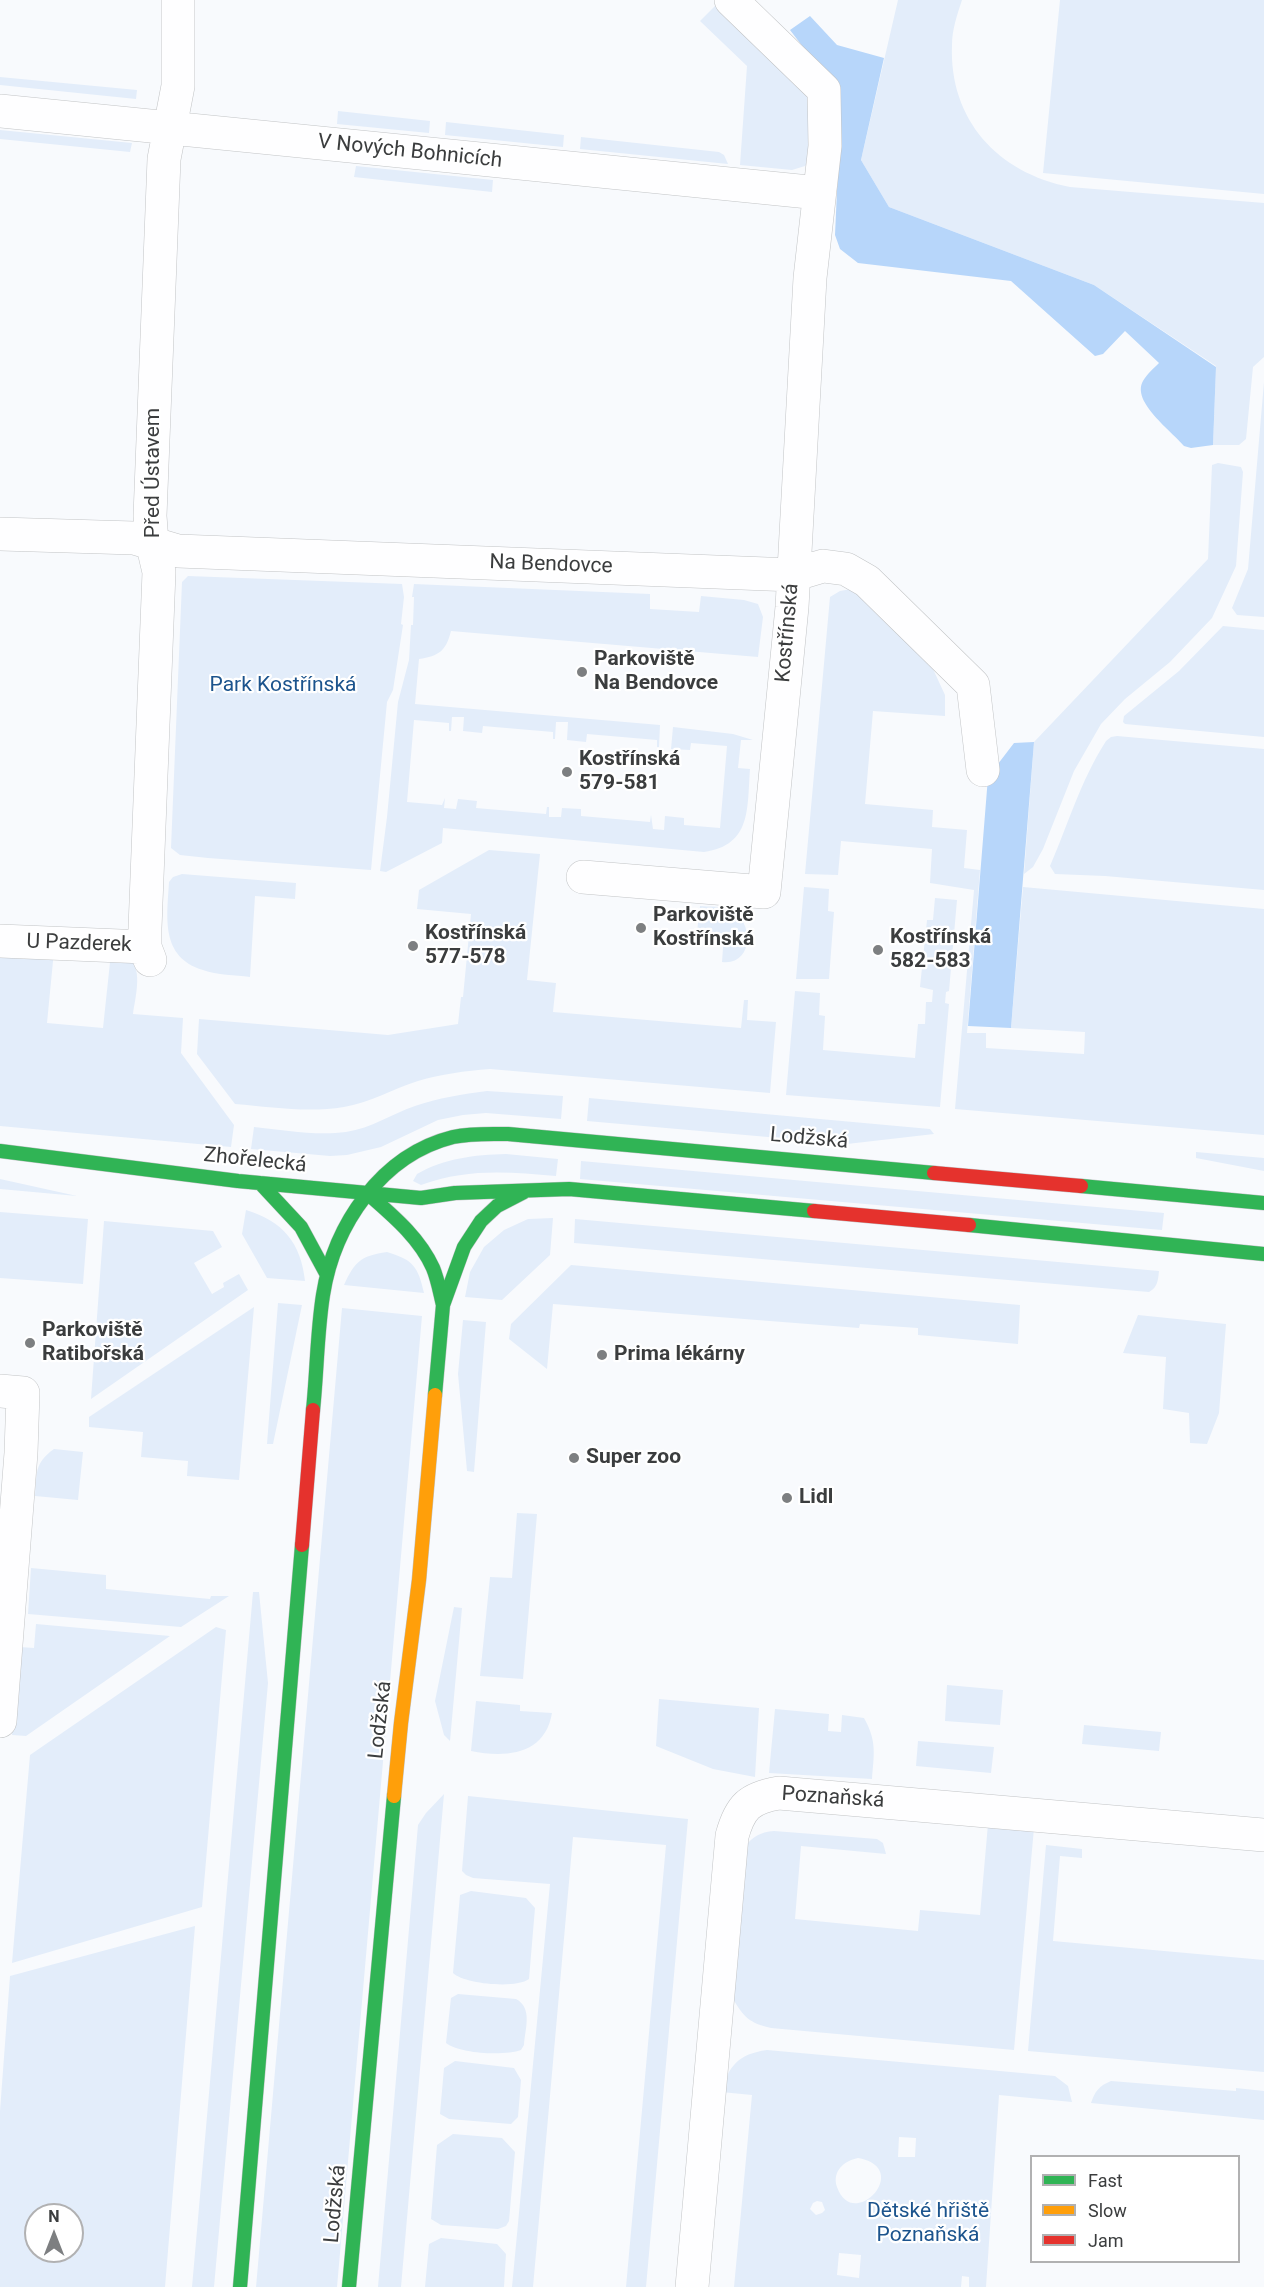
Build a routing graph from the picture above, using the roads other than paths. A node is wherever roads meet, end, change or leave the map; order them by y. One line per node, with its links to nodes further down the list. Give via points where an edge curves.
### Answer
1 (178, 0): 4 (street, Před Ústavem, via 178,86)
2 (731, 0): 5 (street, Kostřínská, via 824,90 825,146)
3 (0, 111): 4 (street, V Nových Bohnicích)
4 (171, 128): 5 (street, V Nových Bohnicích); 7 (street, Před Ústavem, via 164,159)
5 (819, 193): 8 (street, Kostřínská, via 810,278)
6 (0, 534): 7 (street, Na Bendovce, via 134,538)
7 (152, 542): 8 (street, Na Bendovce, via 178,552); 12 (street, Před Ústavem, via 159,572)
8 (793, 575): 9 (street, Na Bendovce, via 823,566 846,569 867,581 973,686); 10 (street, Kostřínská, via 764,892)
9 (983, 770)
10 (583, 878)
11 (0, 941): 12 (street, U Pazderek)
12 (147, 953)
13 (0, 1151): 14 (street, Zhořelecká)
14 (260, 1183): 16 (street, Zhořelecká); 19 (street, via 301,1227)
15 (527, 1191): 16 (street, Lodžská, via 421,1198); 18 (street, Lodžská, via 568,1189); 20 (street, Lodžská, via 497,1206 481,1221 464,1247)
16 (367, 1193): 17 (street, Lodžská, via 392,1167 419,1150 446,1139 508,1134); 19 (street, Lodžská); 20 (street, via 422,1248 434,1270)
17 (1264, 1203)
18 (1264, 1254)
19 (327, 1275): 24 (street, Lodžská)
20 (443, 1305): 25 (street, Lodžská)
21 (11, 1392): 22 (street, via 21,1453)
22 (0, 1721)
23 (1264, 1835): 26 (street, Poznaňská, via 779,1793 761,1796 748,1804 737,1816 732,1836)
24 (240, 2287)
25 (349, 2287)
26 (692, 2287)

